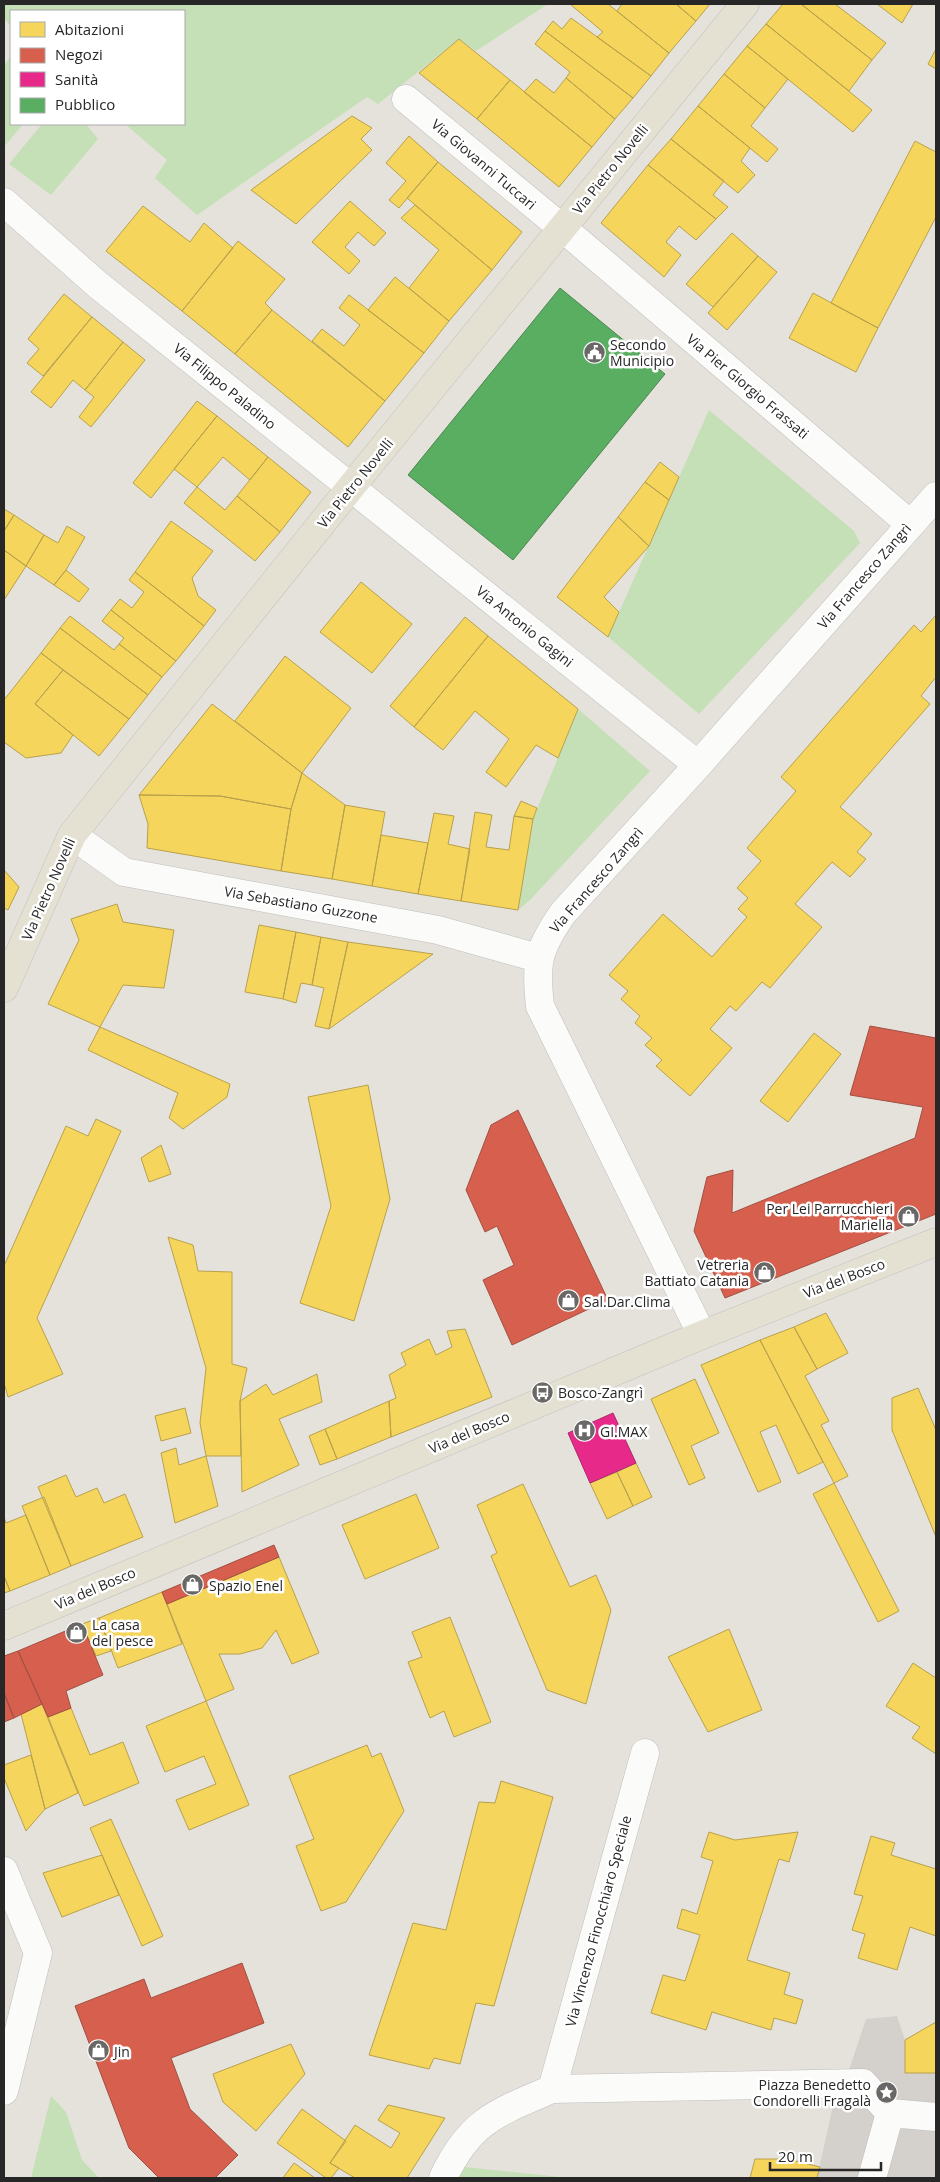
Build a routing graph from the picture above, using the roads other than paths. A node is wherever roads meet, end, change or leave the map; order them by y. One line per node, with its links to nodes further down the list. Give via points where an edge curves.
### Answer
1 (745, 4): 4 (main road, Via Pietro Novelli)
2 (406, 99): 4 (street, Via Giovanni Tuccari)
3 (4, 202): 5 (street, Via Filippo Paladino, via 98,285)
4 (562, 228): 5 (main road, Via Pietro Novelli); 7 (street, Via Pier Giorgio Frassati)
5 (351, 487): 8 (street, Via Antonio Gagini); 9 (main road, Via Pietro Novelli)
6 (936, 496): 7 (street, Via Francesco Zangrì)
7 (910, 524): 8 (street, Via Francesco Zangrì)
8 (698, 765): 10 (street, Via Francesco Zangrì, via 562,913 546,937)
9 (72, 835): 10 (street, Via Sebastiano Guzzone, via 124,872 438,930); 11 (main road, Via Pietro Novelli)
10 (538, 958): 13 (street, Via Francesco Zangrì, via 540,1006)
11 (4, 988)
12 (936, 1242): 13 (main road, Via del Bosco)
13 (702, 1335): 14 (main road, Via del Bosco)
14 (4, 1626)
15 (645, 1753): 17 (street, Via Vincenzo Finocchiaro Speciale)
16 (4, 1871): 18 (street, via 38,1953)
17 (552, 2089): 19 (street, via 863,2083); 21 (street, via 506,2109 480,2125 464,2141)
18 (4, 2091)
19 (890, 2113): 20 (street); 22 (street)
20 (936, 2117)
21 (443, 2178)
22 (872, 2178)

